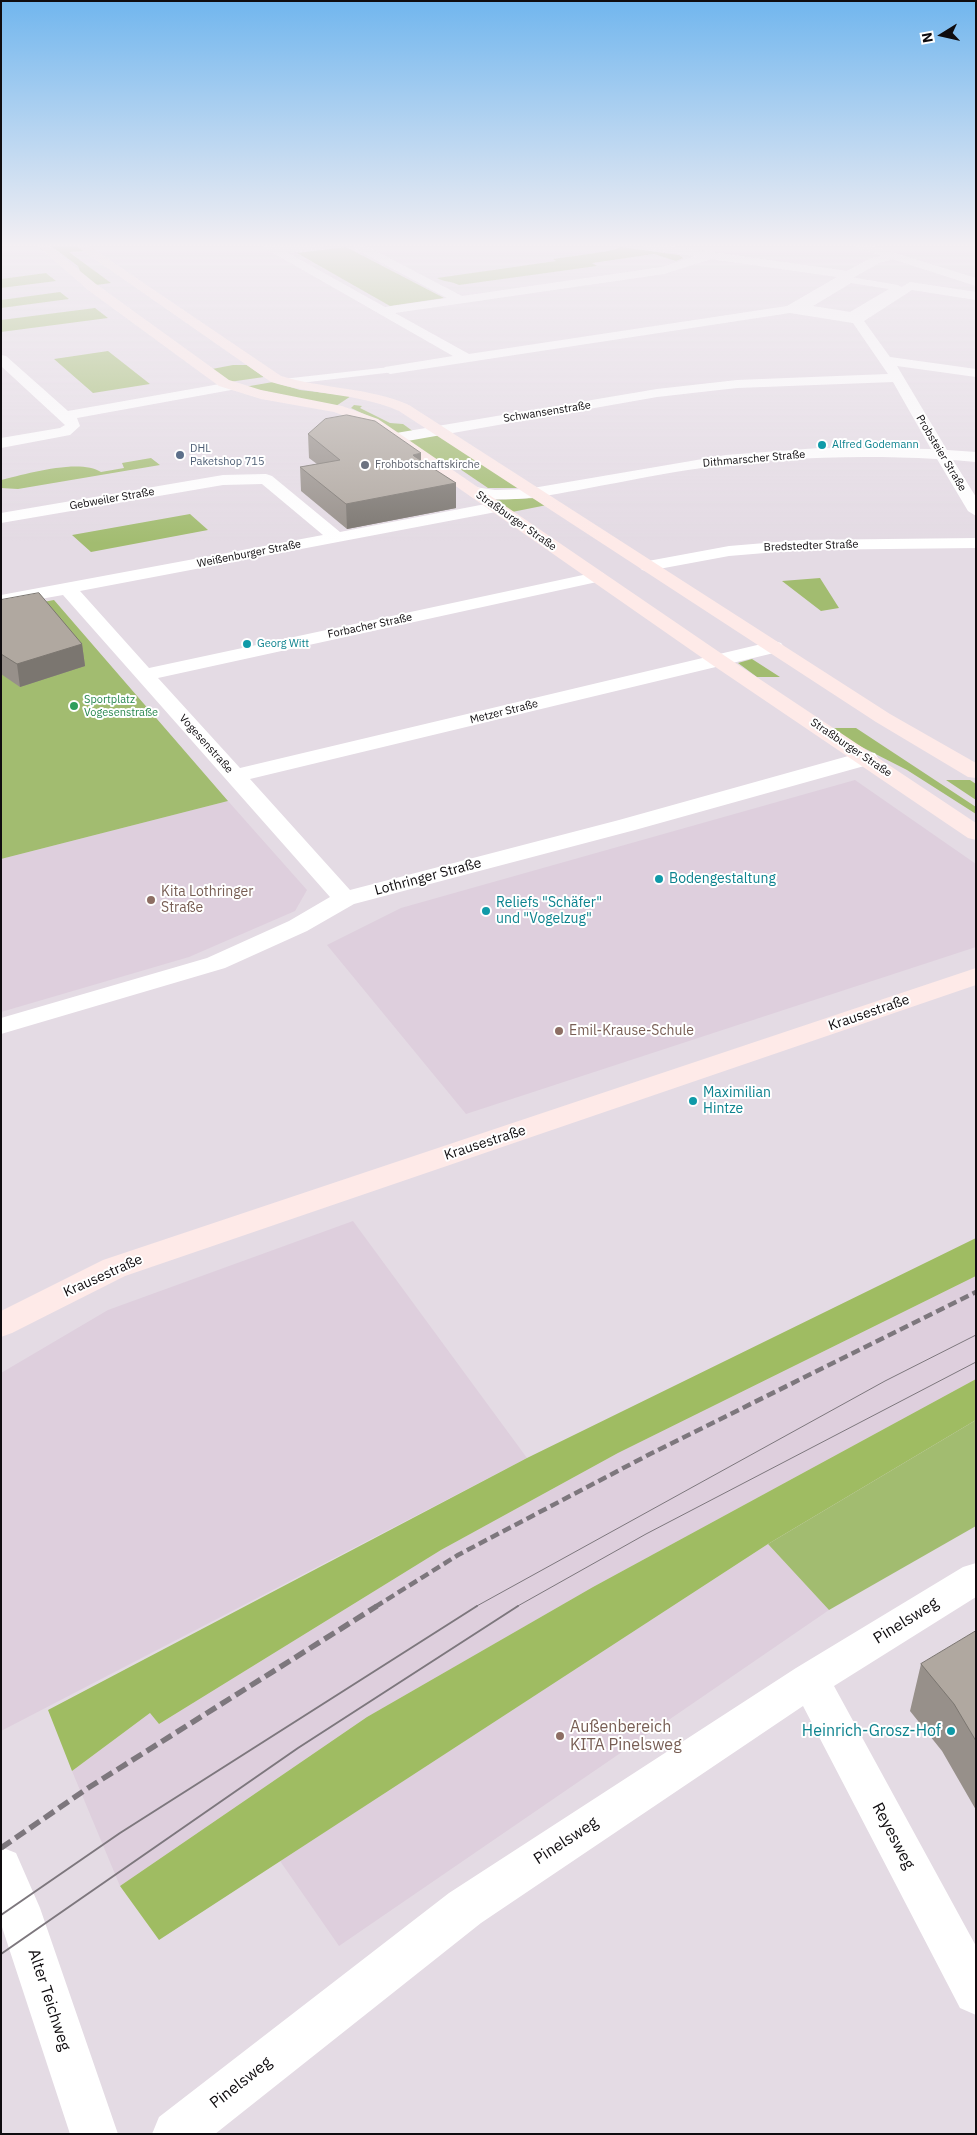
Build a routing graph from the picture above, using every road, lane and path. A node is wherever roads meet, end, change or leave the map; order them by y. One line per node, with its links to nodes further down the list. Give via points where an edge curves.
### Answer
1 (171, 346): 14 (main road, Straßburger Straße)
2 (226, 346): 13 (main road)
3 (444, 346): 6 (street)
4 (548, 346): 6 (street)
5 (876, 346): 8 (street, Probsteier Straße)
6 (466, 358): 10 (street)
7 (1, 359): 9 (street)
8 (888, 361): 11 (street); 12 (street, Probsteier Straße)
9 (7, 369): 15 (street)
10 (390, 370): 13 (street)
11 (976, 373)
12 (897, 378): 16 (street, Schwansenstraße, via 746,384 656,393); 19 (street, Probsteier Straße)
13 (282, 382): 16 (main road, via 388,401)
14 (231, 386): 15 (street); 17 (main road, Straßburger Straße, via 351,413 373,422)
15 (65, 416): 18 (street, via 73,426 66,432)
16 (438, 430): 17 (street, Schwansenstraße); 22 (main road)
17 (396, 438): 21 (main road, Straßburger Straße)
18 (1, 443)
19 (939, 453): 20 (street, Dithmarscher Straße); 22 (street, Dithmarscher Straße, via 829,454 726,460); 24 (street, Probsteier Straße)
20 (976, 457)
21 (475, 492): 22 (street, Dithmarscher Straße, via 501,495); 23 (main road, Straßburger Straße)
22 (535, 493): 28 (main road)
23 (496, 507): 26 (street, Weißenburger Straße); 29 (main road, Straßburger Straße)
24 (976, 511)
25 (1, 518): 26 (street, Gebweiler Straße, via 223,480 266,479)
26 (336, 536): 30 (street, Weißenburger Straße)
27 (976, 543): 28 (street, Bredstedter Straße, via 801,545 729,551)
28 (648, 566): 32 (main road)
29 (597, 577): 33 (main road, Straßburger Straße); 34 (street, Forbacher Straße)
30 (68, 589): 31 (street, Weißenburger Straße); 34 (street, Vogesenstraße)
31 (1, 602)
32 (774, 647): 33 (street, Metzer Straße); 36 (main road, via 883,718)
33 (718, 660): 35 (main road, Straßburger Straße); 37 (street, Metzer Straße)
34 (143, 674): 37 (street, Vogesenstraße)
35 (867, 758): 38 (main road, Straßburger Straße); 39 (street, Lothringer Straße, via 627,825)
36 (976, 772)
37 (235, 776): 39 (street, Vogesenstraße)
38 (976, 833)
39 (345, 898): 41 (street, Lothringer Straße, via 298,926 216,963)
40 (976, 976): 42 (main road, Krausestraße, via 114,1268)
41 (1, 1026)
42 (1, 1325)
43 (976, 1578): 44 (street, Pinelsweg)
44 (810, 1680): 46 (street, Reyesweg); 48 (street, Pinelsweg, via 465,1908)
45 (1, 1867): 47 (street, Alter Teichweg, via 18,1908)
46 (976, 1992)
47 (94, 2134)
48 (176, 2134)

